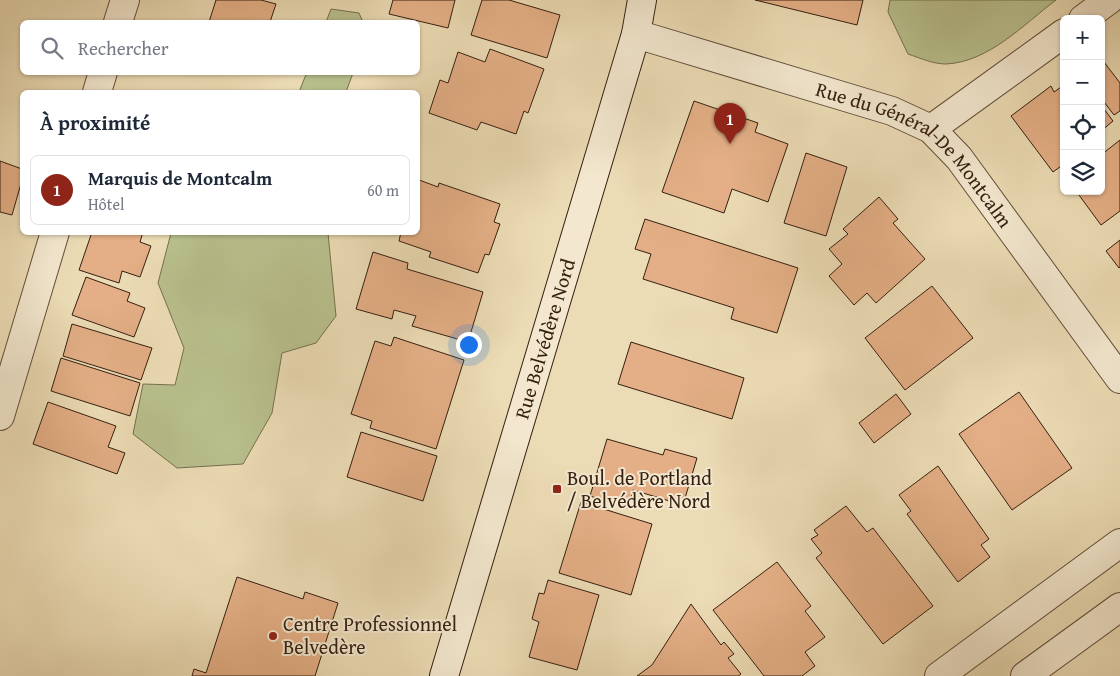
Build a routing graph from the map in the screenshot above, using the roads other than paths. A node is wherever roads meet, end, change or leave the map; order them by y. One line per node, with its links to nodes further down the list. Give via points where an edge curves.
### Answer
1 (125, 0): 5 (street)
2 (642, 0): 6 (street, Rue Belvédère Nord)
3 (1109, 0): 4 (street)
4 (1088, 15)
5 (119, 20)
6 (636, 34): 10 (street, Rue du Général-De Montcalm, via 892,112); 16 (street, Rue Belvédère Nord)
7 (1060, 36): 10 (street)
8 (102, 75): 9 (street)
9 (98, 90)
10 (931, 129): 12 (street, Rue du Général-De Montcalm, via 959,158)
11 (54, 235): 13 (street)
12 (1120, 379)
13 (0, 416)
14 (1120, 543): 17 (street)
15 (1120, 607): 18 (street)
16 (446, 671)
17 (939, 676)
18 (1025, 676)

